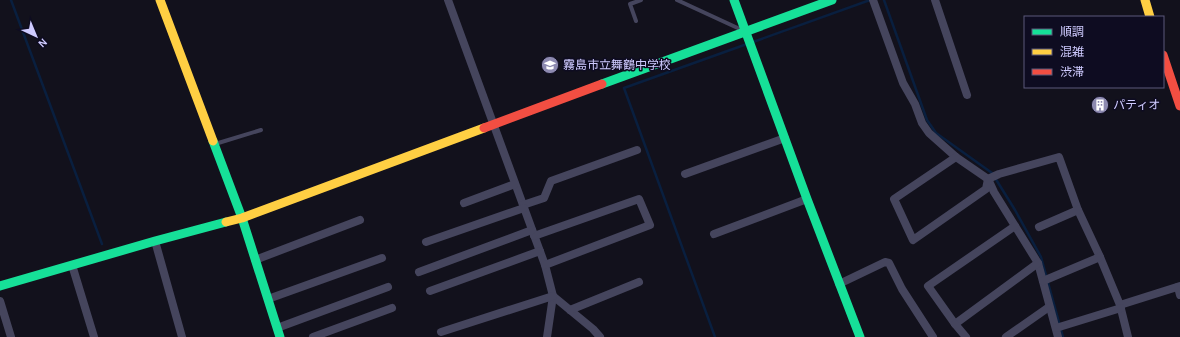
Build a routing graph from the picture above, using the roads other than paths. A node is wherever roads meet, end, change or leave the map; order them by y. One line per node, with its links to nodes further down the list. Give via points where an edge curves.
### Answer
1 (160, 0): 19 (street)
2 (448, 0): 16 (street)
3 (641, 0): 11 (lane, via 630,4)
4 (677, 0): 12 (lane)
5 (734, 0): 12 (street)
6 (832, 0): 12 (street)
7 (873, 0): 21 (street, via 903,83 922,123 928,134)
8 (935, 0): 14 (street)
9 (1145, 0): 10 (street)
10 (1150, 16)
11 (636, 21)
12 (746, 32): 16 (street); 18 (street)
13 (1164, 58): 15 (street)
14 (967, 95)
15 (1180, 106)
16 (494, 124): 24 (street); 29 (street)
17 (261, 130): 19 (lane)
18 (785, 138): 22 (street); 25 (street)
19 (214, 144): 29 (street)
20 (637, 150): 27 (street, via 551,181 544,198)
21 (956, 157): 23 (street); 23 (street, via 894,199 913,240 986,189)
22 (686, 174)
23 (993, 177): 28 (street, via 1059,157); 31 (street, via 994,192)
24 (515, 184): 26 (street); 27 (street)
25 (807, 199): 34 (street); 47 (street)
26 (464, 203)
27 (524, 207): 33 (street); 36 (street)
28 (1078, 210): 32 (street); 38 (street)
29 (242, 218): 35 (street); 40 (street)
30 (360, 220): 40 (street)
31 (1014, 226): 41 (street); 59 (street, via 928,286)
32 (1039, 227)
33 (533, 233): 37 (street); 43 (street, via 639,199 650,225); 44 (street)
34 (714, 234)
35 (155, 241): 42 (street); 65 (street)
36 (426, 242)
37 (540, 252): 43 (street); 51 (street)
38 (1100, 257): 45 (street); 56 (street)
39 (382, 258): 53 (street)
40 (255, 260): 53 (street)
41 (1038, 263): 45 (street); 59 (street)
42 (72, 265): 48 (street); 64 (street)
43 (545, 265): 52 (street)
44 (420, 272)
45 (1047, 279): 55 (street)
46 (639, 282): 58 (street)
47 (839, 284): 69 (street); 70 (street, via 885,262 889,263 906,296)
48 (0, 286)
49 (388, 287): 62 (street)
50 (1179, 289): 56 (street)
51 (430, 291)
52 (554, 296): 58 (street); 61 (street); 67 (street)
53 (268, 299): 62 (street)
54 (0, 301): 63 (street)
55 (1049, 307): 60 (street); 72 (street)
56 (1121, 307): 60 (street); 74 (street)
57 (392, 308): 66 (street)
58 (570, 310): 68 (street)
59 (954, 324): 71 (street)
60 (1060, 327): 73 (street)
61 (441, 332)
62 (278, 333)
63 (11, 337)
64 (94, 337)
65 (182, 337)
66 (313, 337)
67 (548, 337)
68 (600, 337)
69 (860, 337)
70 (933, 337)
71 (966, 337)
72 (1006, 337)
73 (1058, 337)
74 (1128, 337)

